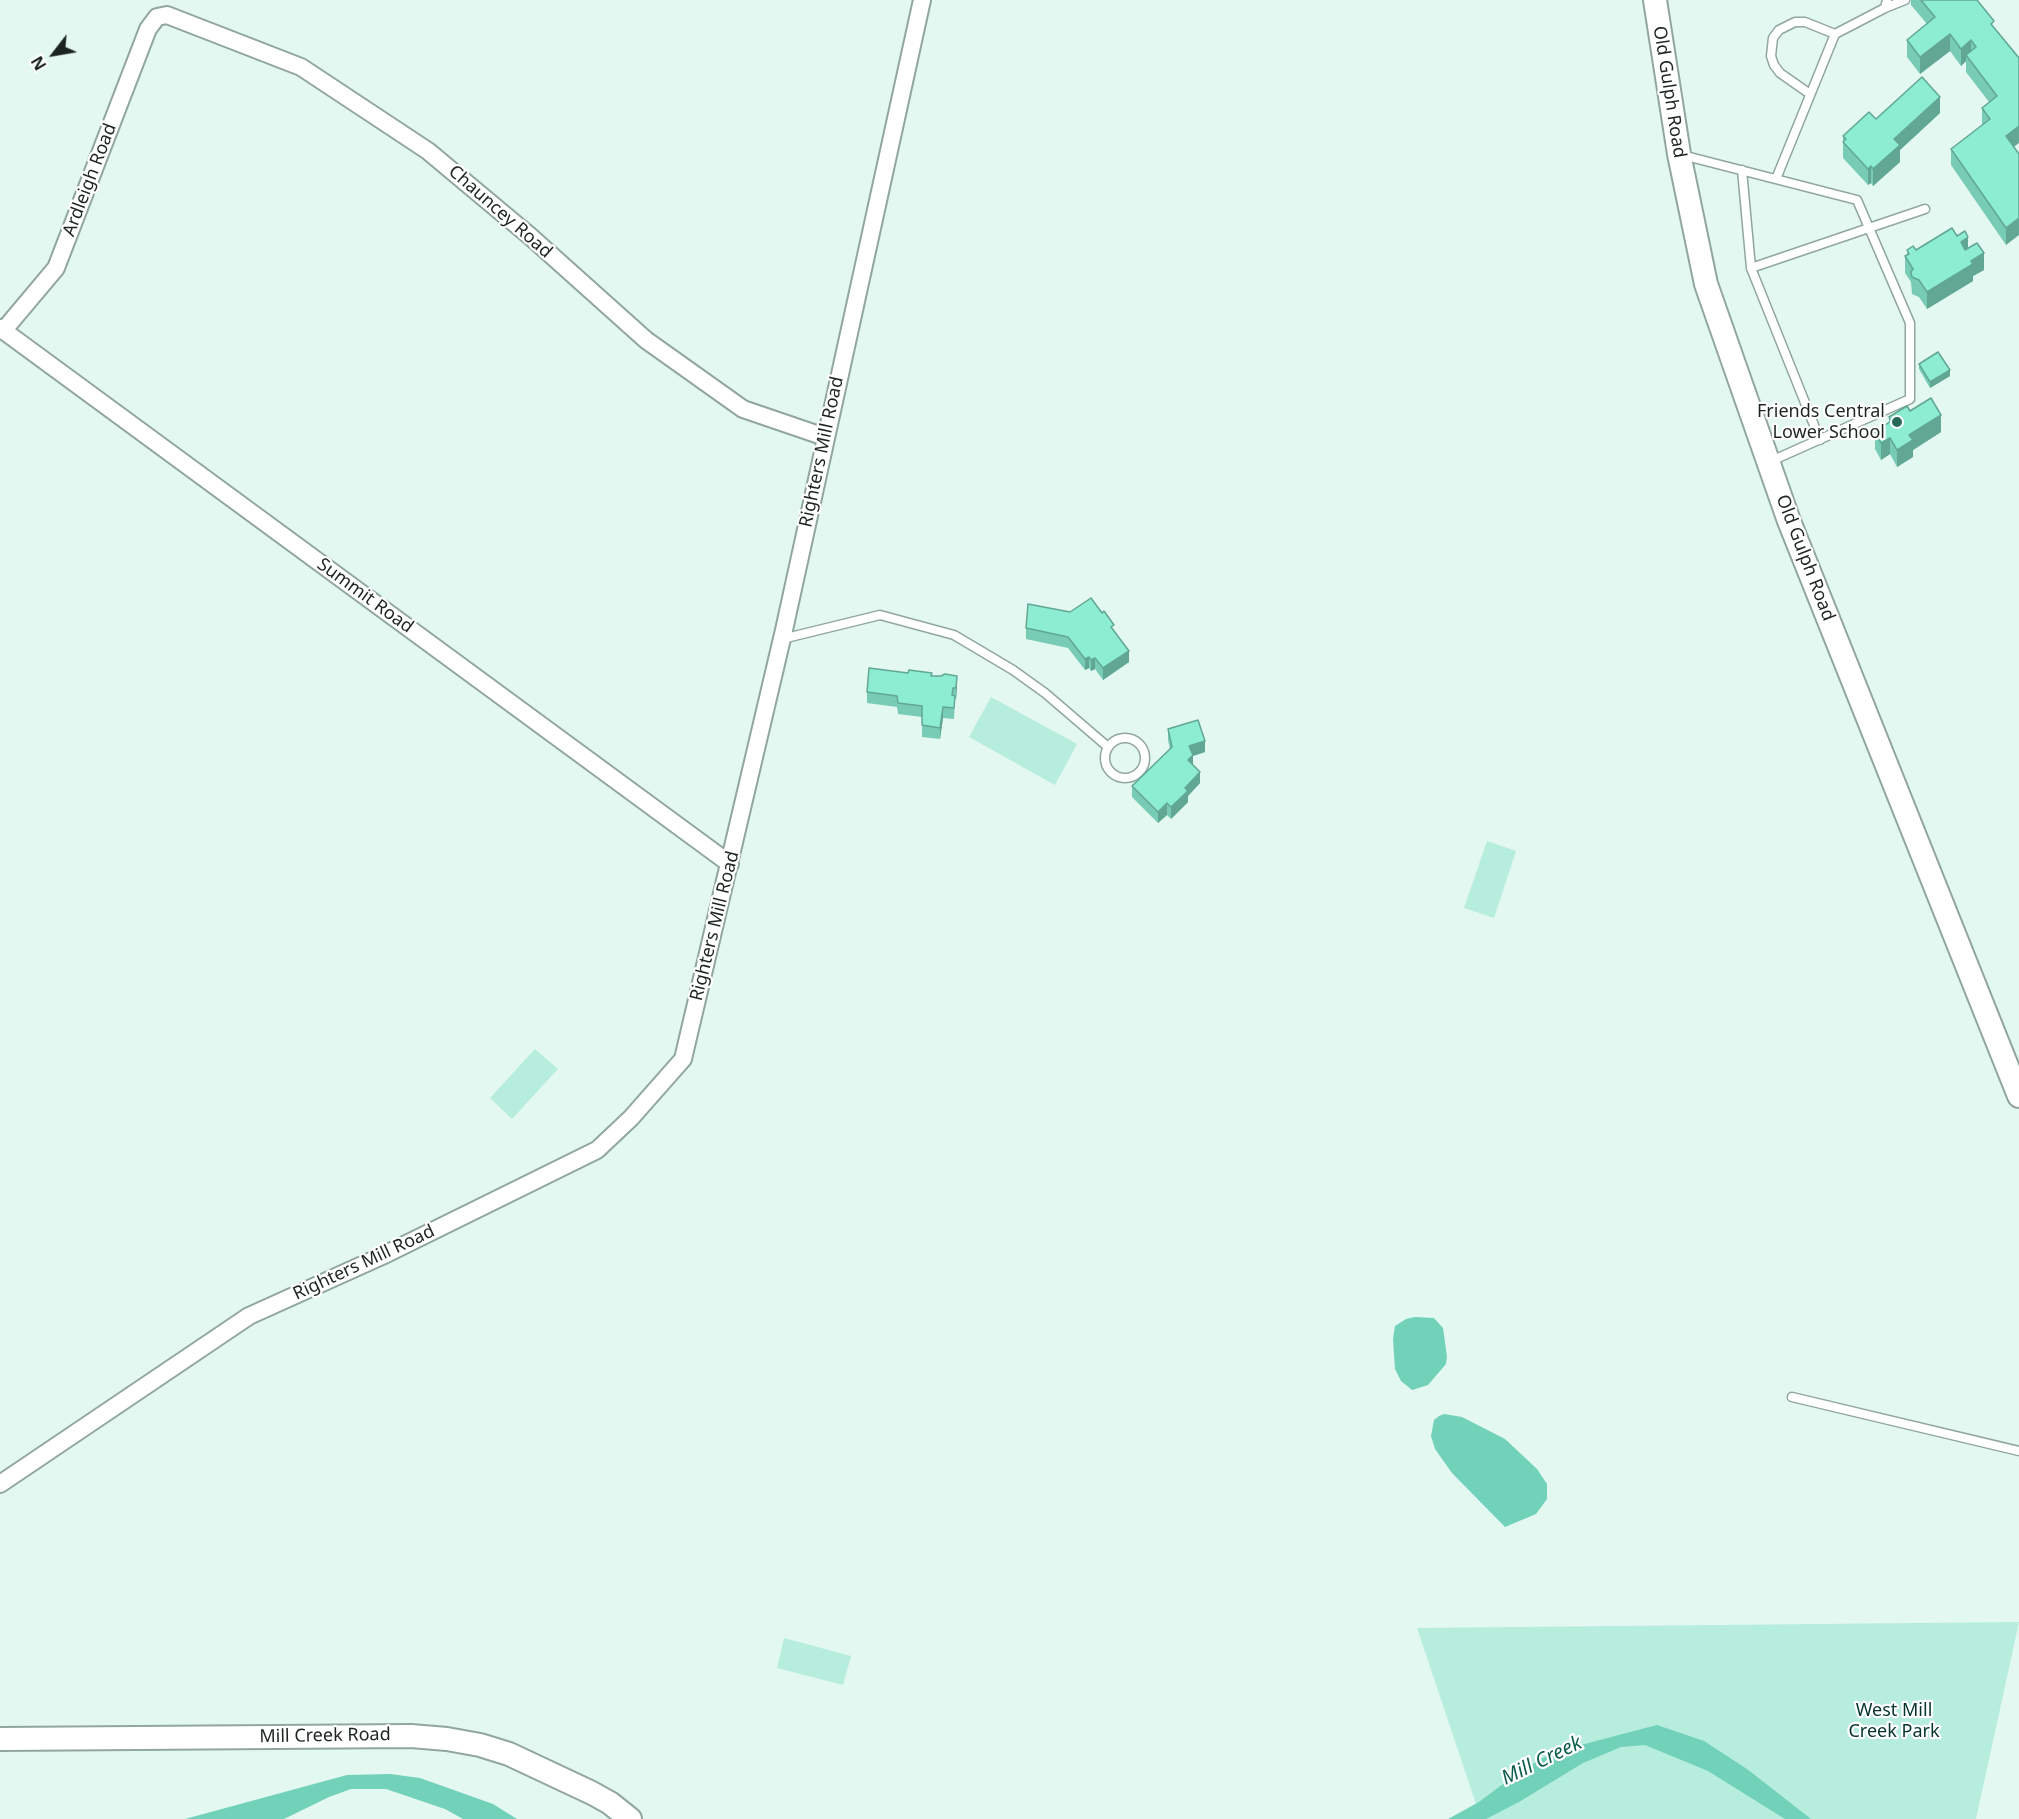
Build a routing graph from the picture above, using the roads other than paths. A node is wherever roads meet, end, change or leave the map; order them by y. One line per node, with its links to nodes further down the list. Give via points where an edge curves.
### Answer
1 (922, 0): 15 (street, Righters Mill Road)
2 (1655, 0): 8 (street, Old Gulph Road)
3 (1905, 0): 4 (lane)
4 (1886, 4): 6 (lane)
5 (157, 17): 14 (street, Ardleigh Road, via 148,29 56,268); 15 (street, Chauncey Road, via 177,18 302,67 428,151 646,340 704,382 743,409)
6 (1835, 34): 7 (lane); 7 (lane, via 1795,22 1773,38 1774,65)
7 (1810, 94): 10 (lane)
8 (1679, 154): 9 (lane); 17 (street, Old Gulph Road, via 1706,284)
9 (1742, 170): 10 (lane); 13 (lane)
10 (1776, 179): 12 (lane, via 1857,200)
11 (1925, 209): 12 (lane)
12 (1869, 229): 13 (lane); 16 (lane, via 1910,323 1910,399)
13 (1751, 268): 16 (lane)
14 (2, 329): 20 (street, Summit Road)
15 (825, 437): 18 (street, Righters Mill Road)
16 (1820, 440): 17 (lane)
17 (1769, 462): 21 (street, Old Gulph Road, via 1789,521)
18 (782, 639): 19 (lane, via 880,615 954,635 1045,693); 20 (street, Righters Mill Road)
19 (1108, 747): 19 (lane, via 1122,738 1136,741 1144,753 1143,767 1133,777 1113,775 1105,764)
20 (730, 864): 24 (street, Righters Mill Road, via 683,1059 597,1150 382,1256 249,1316)
21 (2019, 1096)
22 (1792, 1397): 23 (lane)
23 (2019, 1451)
24 (0, 1484)
25 (0, 1739): 26 (street, Mill Creek Road, via 447,1738 509,1754 592,1792)
26 (630, 1819)

